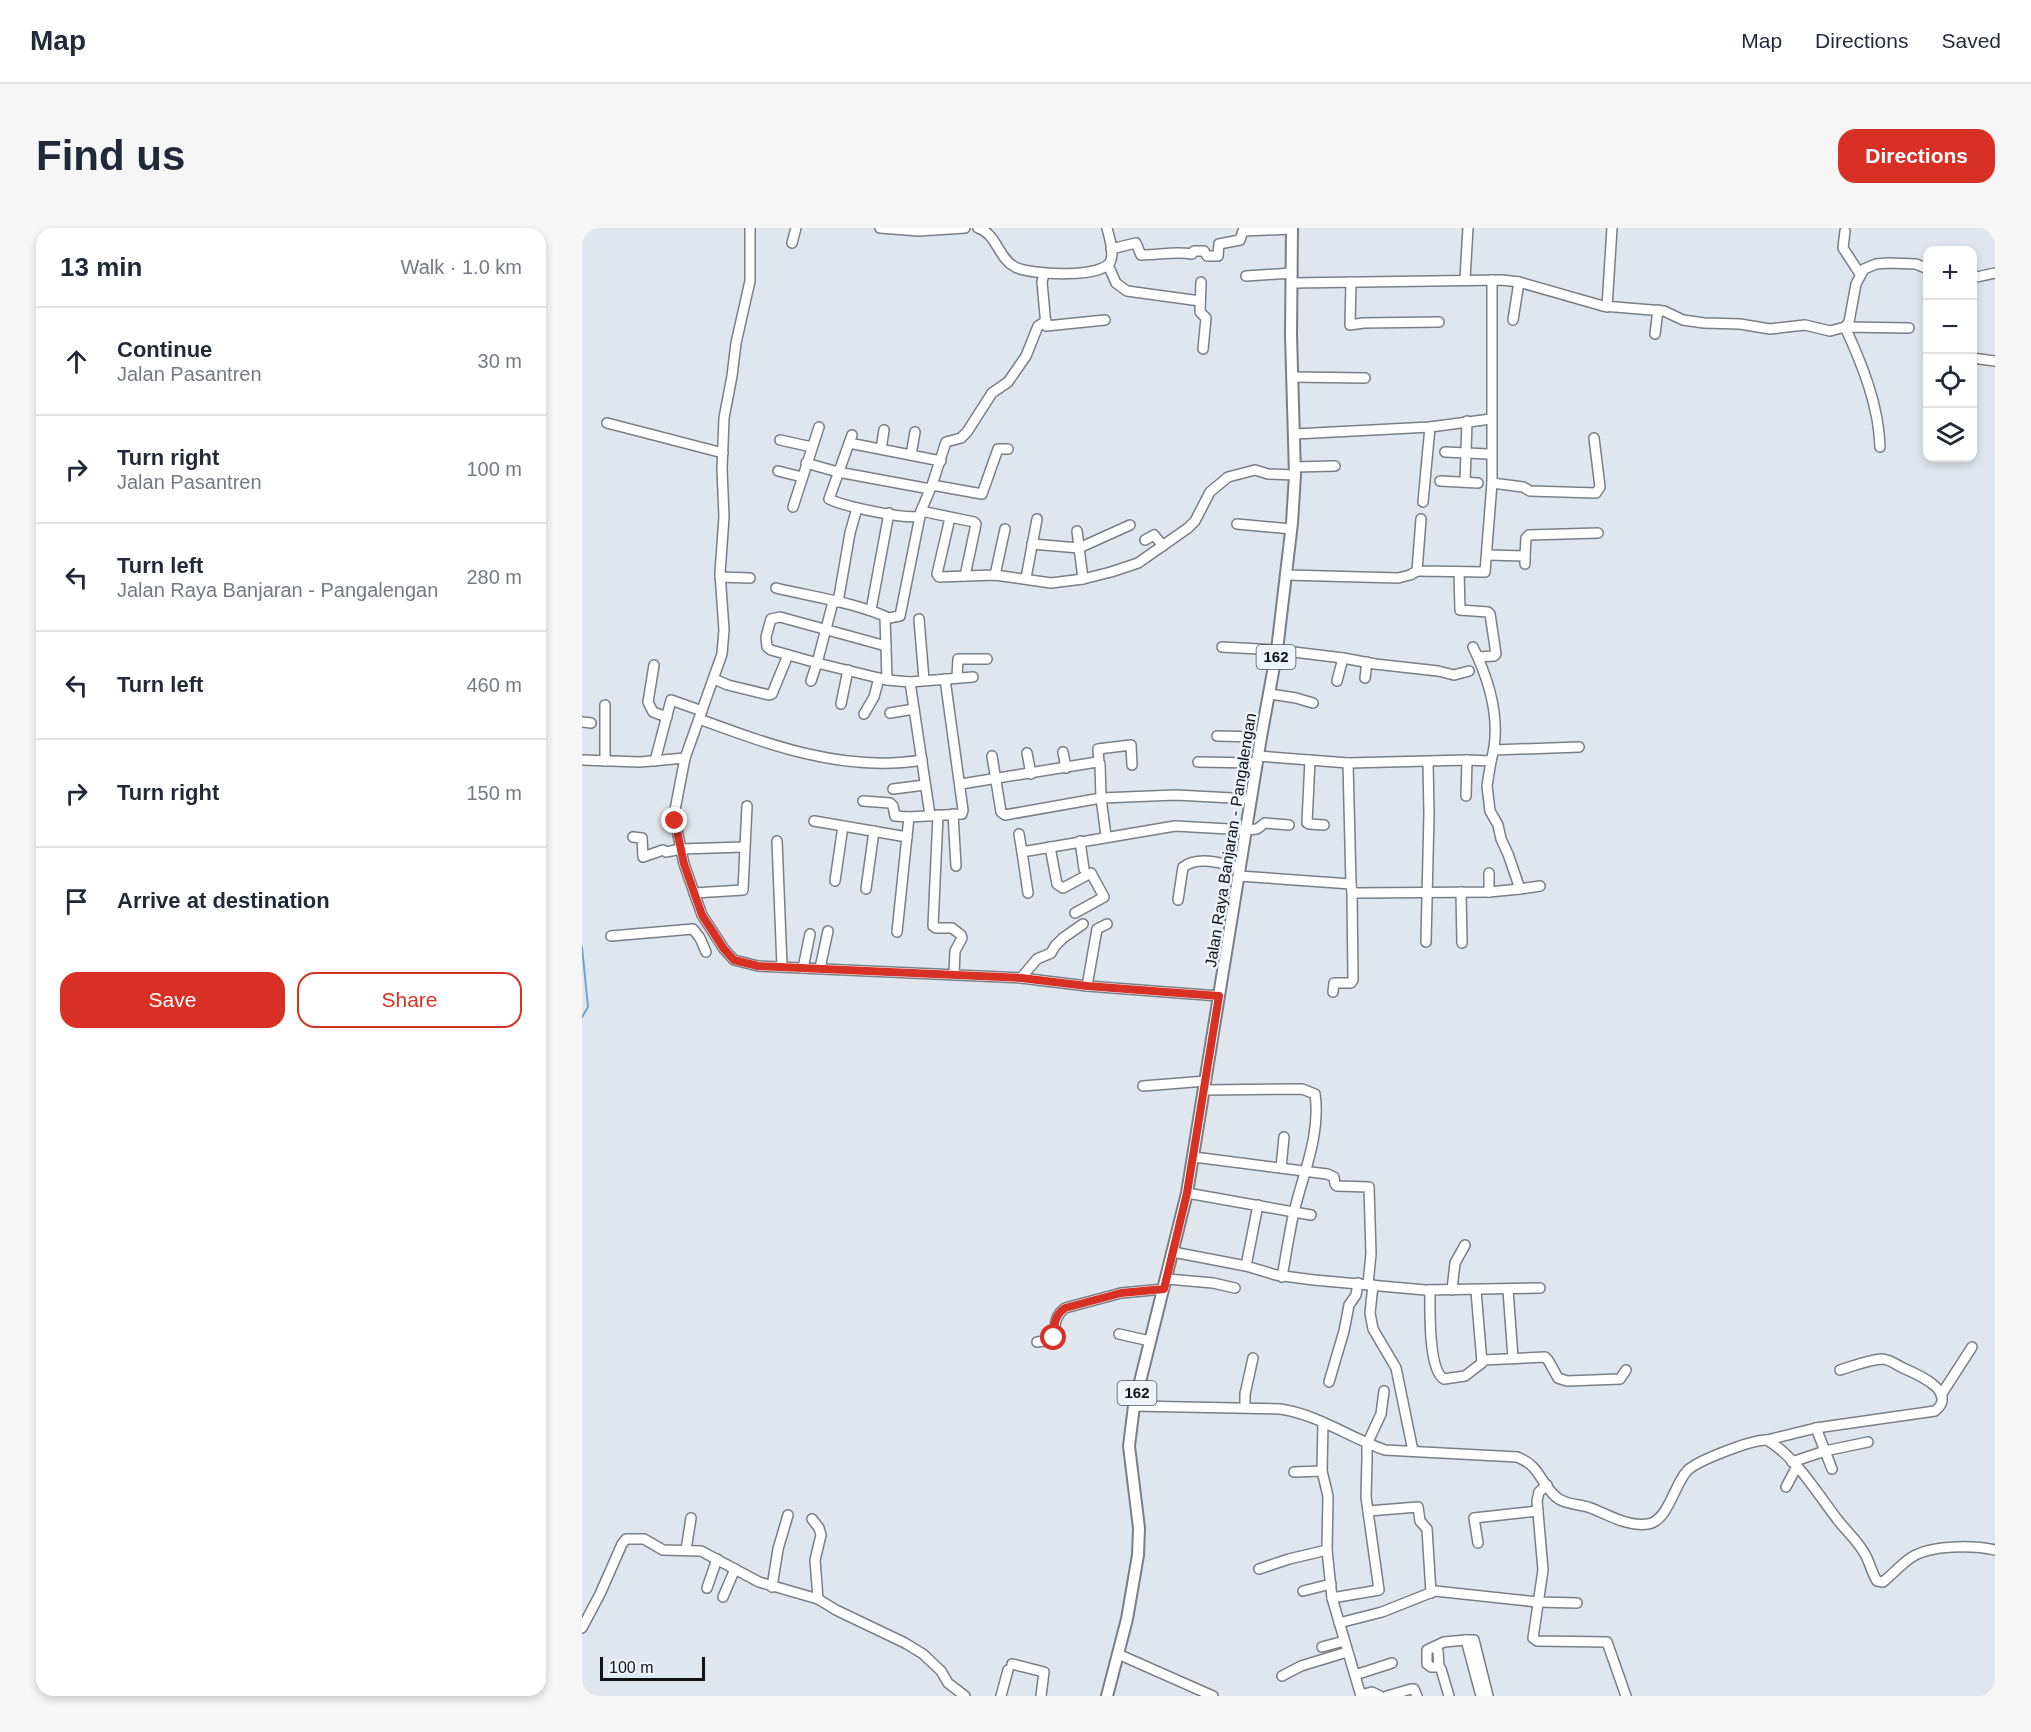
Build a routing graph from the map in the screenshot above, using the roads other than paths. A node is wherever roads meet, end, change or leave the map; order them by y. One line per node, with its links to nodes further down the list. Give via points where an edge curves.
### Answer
1 (750, 228): 57 (street, via 750,281 725,408)
2 (796, 228): 12 (street)
3 (881, 228): 9 (street)
4 (965, 228): 9 (street)
5 (978, 228): 17 (street, via 988,233 1014,267)
6 (1107, 228): 13 (street)
7 (1468, 228): 22 (street)
8 (1609, 228): 28 (street)
9 (939, 229)
10 (1292, 229): 13 (street, via 1243,231 1240,240 1219,244 1218,256 1207,256 1203,251 1141,255 1136,243); 21 (main road, Jalan Raya Banjaran - Pangalengan / 162)
11 (1845, 231): 18 (street, via 1845,254)
12 (792, 243)
13 (1112, 249): 14 (street)
14 (1108, 265): 17 (street, via 1091,271); 27 (street, via 1116,283 1127,291)
15 (1923, 267): 18 (street, via 1876,264)
16 (1995, 273): 20 (street)
17 (1044, 274): 33 (street)
18 (1860, 274): 34 (street, via 1852,315)
19 (1246, 276): 21 (street)
20 (1977, 277)
21 (1292, 278): 25 (street); 40 (main road, Jalan Raya Banjaran - Pangalengan / 162)
22 (1465, 279): 23 (street); 25 (street)
23 (1492, 279): 26 (street); 42 (street)
24 (1201, 282): 27 (street)
25 (1351, 282): 32 (street, via 1345,326)
26 (1519, 282): 28 (street); 31 (street)
27 (1200, 301): 37 (street, via 1200,315 1206,318)
28 (1607, 307): 29 (street)
29 (1658, 310): 34 (street, via 1704,323 1770,329 1798,325 1837,330); 36 (street)
30 (1105, 320): 33 (street)
31 (1513, 320)
32 (1439, 322)
33 (1046, 324): 61 (street, via 1038,326 1015,374 992,393 967,432 946,442)
34 (1845, 327): 35 (street); 53 (street, via 1876,410)
35 (1909, 328)
36 (1655, 334)
37 (1203, 349)
38 (1977, 359): 39 (street)
39 (1995, 361)
40 (1292, 377): 41 (street); 49 (main road, Jalan Raya Banjaran - Pangalengan / 162)
41 (1365, 378)
42 (1491, 419): 43 (street); 71 (street)
43 (1467, 422): 46 (street); 58 (street)
44 (607, 423): 57 (street)
45 (819, 427): 52 (street)
46 (1430, 427): 49 (street); 73 (street)
47 (884, 430): 54 (street)
48 (915, 432): 60 (street)
49 (1295, 434): 65 (main road, Jalan Raya Banjaran - Pangalengan / 162)
50 (1594, 438): 71 (street, via 1600,487 1596,493 1530,491)
51 (780, 440): 52 (street)
52 (812, 447): 62 (street)
53 (1880, 447)
54 (881, 449): 60 (street); 66 (street, via 850,439)
55 (1008, 449): 72 (street, via 998,449 982,494)
56 (1445, 452): 58 (street)
57 (723, 453): 97 (street)
58 (1466, 453): 59 (street); 69 (street)
59 (1488, 454)
60 (911, 455): 61 (street)
61 (940, 461): 72 (street)
62 (806, 463): 66 (street); 67 (street)
63 (1335, 466): 65 (street)
64 (778, 471): 67 (street)
65 (1295, 471): 84 (main road, Jalan Raya Banjaran - Pangalengan / 162); 89 (street, via 1268,474 1255,470 1228,477 1210,492 1195,521)
66 (838, 472): 72 (street); 75 (street, via 829,499)
67 (802, 477): 74 (street)
68 (1440, 481): 69 (street)
69 (1465, 482): 70 (street)
70 (1478, 483)
71 (1492, 483): 91 (street)
72 (931, 487): 77 (street)
73 (1423, 502)
74 (793, 507)
75 (856, 508): 76 (street); 102 (street)
76 (889, 513): 77 (street, via 909,517); 103 (street)
77 (921, 514): 78 (street); 104 (street, via 901,614)
78 (950, 518): 96 (street, via 976,524); 96 (street, via 937,574)
79 (1037, 519): 88 (street)
80 (1421, 519): 92 (street)
81 (1237, 524): 84 (street)
82 (1130, 525): 90 (street)
83 (1005, 528): 94 (street)
84 (1291, 530): 95 (main road, Jalan Raya Banjaran - Pangalengan / 162)
85 (1077, 531): 90 (street)
86 (1598, 533): 91 (street, via 1529,535 1525,560)
87 (1145, 540): 89 (street, via 1154,535)
88 (1032, 544): 90 (street); 99 (street)
89 (1163, 546): 100 (street, via 1138,563)
90 (1079, 548): 100 (street)
91 (1487, 555): 93 (street, via 1485,572)
92 (1417, 570): 93 (street); 95 (street, via 1398,578)
93 (1459, 572): 112 (street, via 1460,610 1490,614 1496,654)
94 (995, 575): 96 (street); 99 (street)
95 (1287, 575): 110 (main road, Jalan Raya Banjaran - Pangalengan / 162)
96 (966, 576)
97 (720, 577): 98 (street); 123 (street, via 724,635)
98 (750, 578)
99 (1026, 578): 100 (street, via 1046,583)
100 (1083, 579)
101 (776, 588): 102 (street)
102 (836, 602): 103 (street); 106 (street)
103 (870, 610): 104 (street)
104 (885, 617): 107 (street)
105 (919, 619): 126 (street)
106 (826, 629): 107 (street); 111 (street, via 780,617 771,619 767,646); 116 (street)
107 (886, 646): 124 (street)
108 (1473, 647): 112 (street)
109 (1222, 648): 110 (street)
110 (1278, 650): 113 (street); 130 (main road, Jalan Raya Banjaran - Pangalengan / 162)
111 (788, 655): 116 (street); 123 (street, via 772,694)
112 (1478, 657): 142 (street, via 1494,706)
113 (1343, 658): 115 (street); 128 (street)
114 (987, 659): 121 (street, via 958,659)
115 (1367, 662): 119 (street, via 1454,675); 122 (street)
116 (817, 663): 118 (street); 127 (street)
117 (654, 665): 138 (street, via 648,702 653,711)
118 (848, 670): 124 (street); 132 (street)
119 (1468, 671)
120 (973, 676): 121 (street)
121 (957, 677): 125 (street)
122 (1365, 678)
123 (714, 679): 137 (street)
124 (883, 679): 129 (street); 136 (street)
125 (945, 679): 126 (street); 163 (street)
126 (924, 680): 129 (street)
127 (810, 681)
128 (1337, 681)
129 (910, 682): 134 (street)
130 (1270, 694): 131 (street); 140 (main road, Jalan Raya Banjaran - Pangalengan / 162)
131 (1313, 703)
132 (841, 704)
133 (605, 705): 152 (street)
134 (914, 709): 135 (street); 148 (street)
135 (890, 712)
136 (864, 714)
137 (700, 715): 138 (street, via 672,699); 146 (street); 148 (street, via 777,747 834,760)
138 (666, 717): 153 (street)
139 (1217, 736): 140 (street)
140 (1261, 737): 149 (main road, Jalan Raya Banjaran - Pangalengan / 162)
141 (1579, 747): 142 (street)
142 (1494, 750): 154 (street)
143 (1063, 752): 160 (street)
144 (1027, 753): 161 (street)
145 (992, 756): 162 (street)
146 (685, 758): 153 (street); 188 (street, via 674,815)
147 (582, 760): 152 (street)
148 (922, 760): 164 (street)
149 (1258, 760): 150 (street); 155 (street); 168 (main road, Jalan Raya Banjaran - Pangalengan / 162)
150 (1310, 760): 158 (street); 176 (street, via 1307,823)
151 (1467, 760): 154 (street); 156 (street); 166 (street)
152 (605, 761): 153 (street)
153 (655, 761)
154 (1491, 761): 198 (street, via 1487,786 1490,811)
155 (1198, 762)
156 (1428, 762): 158 (street); 203 (street)
157 (1099, 763): 159 (street, via 1098,749 1131,745); 160 (street); 167 (street)
158 (1348, 763): 196 (street)
159 (1132, 765)
160 (1066, 768): 161 (street)
161 (1031, 774): 162 (street)
162 (996, 780): 163 (street); 167 (street, via 1005,815)
163 (961, 784): 171 (street, via 963,812)
164 (925, 785): 165 (street); 172 (street)
165 (893, 789)
166 (1466, 796)
167 (1101, 798): 168 (street); 181 (street)
168 (1251, 798): 178 (main road, Jalan Raya Banjaran - Pangalengan / 162)
169 (863, 801): 173 (street, via 890,803 895,816)
170 (747, 806): 186 (street)
171 (953, 814): 172 (street); 190 (street)
172 (934, 815): 173 (street); 218 (street, via 933,926 952,927 961,935)
173 (909, 817): 183 (street)
174 (814, 821): 177 (street)
175 (1289, 825): 178 (street, via 1265,824)
176 (1324, 825)
177 (843, 826): 179 (street); 194 (street)
178 (1247, 830): 181 (street, via 1175,826); 192 (main road, Jalan Raya Banjaran - Pangalengan / 162)
179 (874, 831): 183 (street); 197 (street)
180 (1019, 834): 189 (street)
181 (1106, 836): 185 (street)
182 (633, 837): 188 (street, via 642,838 643,857)
183 (907, 837): 209 (street)
184 (777, 841): 215 (street)
185 (1080, 841): 187 (street); 191 (street)
186 (743, 847): 188 (street); 201 (street, via 742,891)
187 (1050, 847): 189 (street); 205 (street, via 1057,884 1064,888 1091,873 1104,897)
188 (681, 849): 201 (street)
189 (1022, 852): 202 (street)
190 (956, 866)
191 (1084, 869)
192 (1239, 871): 196 (street); 204 (street, via 1203,860 1188,863 1183,867); 222 (main road, Jalan Raya Banjaran - Pangalengan / 162)
193 (1489, 873): 200 (street)
194 (836, 881)
195 (1540, 885): 198 (street)
196 (1352, 888): 203 (street); 221 (street, via 1353,980 1334,983)
197 (866, 889)
198 (1520, 889): 200 (street)
199 (1461, 892): 200 (street); 203 (street); 213 (street)
200 (1490, 892)
201 (694, 893): 215 (street, via 702,915 734,960)
202 (1028, 893)
203 (1427, 893): 212 (street)
204 (1178, 900)
205 (1075, 913)
206 (1083, 924): 219 (street, via 1063,938 1051,953 1038,959)
207 (1107, 924): 220 (street, via 1097,929)
208 (828, 932): 217 (street)
209 (897, 932)
210 (810, 934): 216 (street)
211 (611, 936): 214 (street, via 690,928)
212 (1426, 942)
213 (1462, 943)
214 (706, 952)
215 (782, 966): 216 (street)
216 (803, 968): 217 (street)
217 (820, 968): 218 (street)
218 (954, 974): 219 (street)
219 (1021, 978): 220 (street)
220 (1087, 986): 222 (street)
221 (1333, 992)
222 (1219, 996): 224 (main road, Jalan Raya Banjaran - Pangalengan / 162)
223 (1143, 1086): 224 (street)
224 (1205, 1086): 226 (main road, Jalan Raya Banjaran - Pangalengan); 228 (street, via 1302,1089 1315,1094 1315,1132)
225 (1284, 1137): 227 (street)
226 (1194, 1157): 227 (street); 229 (main road, Jalan Raya Banjaran - Pangalengan)
227 (1281, 1168): 228 (street)
228 (1304, 1172): 231 (street); 238 (street, via 1331,1175 1338,1186 1369,1187 1371,1254)
229 (1187, 1193): 230 (street); 234 (main road, Jalan Raya Banjaran - Pangalengan)
230 (1258, 1205): 231 (street); 235 (street)
231 (1294, 1211): 232 (street); 236 (street)
232 (1311, 1215)
233 (1465, 1245): 242 (street, via 1455,1263)
234 (1173, 1252): 235 (street); 237 (main road, Jalan Raya Banjaran - Pangalengan / 162)
235 (1246, 1266): 236 (street)
236 (1282, 1277): 238 (street)
237 (1166, 1284): 239 (street, via 1213,1283); 246 (main road, Jalan Raya Banjaran - Pangalengan / 162); 247 (street, via 1065,1308 1054,1322 1053,1340)
238 (1367, 1284): 241 (street); 254 (street, via 1349,1305); 264 (street, via 1372,1329 1396,1368)
239 (1235, 1288)
240 (1540, 1288): 243 (street)
241 (1430, 1290): 242 (street); 251 (street, via 1429,1329 1440,1376 1465,1376)
242 (1452, 1290): 244 (street)
243 (1508, 1290): 244 (street); 250 (street)
244 (1476, 1291): 251 (street)
245 (1119, 1334): 246 (street)
246 (1150, 1341): 257 (main road, Jalan Raya Banjaran - Pangalengan / 162)
247 (1037, 1342)
248 (1972, 1347): 256 (street)
249 (1253, 1358): 258 (street)
250 (1513, 1358): 251 (street); 252 (street, via 1545,1357 1558,1378 1567,1381 1620,1379)
251 (1483, 1360)
252 (1626, 1370)
253 (1840, 1370): 256 (street, via 1885,1359 1926,1378)
254 (1329, 1382)
255 (1384, 1391): 263 (street, via 1381,1416)
256 (1941, 1395): 260 (street, via 1935,1411)
257 (1134, 1406): 258 (street); 301 (main road, Jalan Raya Banjaran - Pangalengan / 162, via 1129,1446 1138,1555)
258 (1245, 1407): 259 (street, via 1288,1410)
259 (1323, 1423): 263 (street); 268 (street)
260 (1816, 1428): 261 (street); 265 (street)
261 (1767, 1440): 266 (street); 270 (street, via 1754,1441 1697,1463 1684,1474 1660,1519 1646,1524 1625,1522 1566,1502 1554,1496)
262 (1868, 1442): 265 (street)
263 (1367, 1444): 264 (street, via 1385,1450); 272 (street)
264 (1413, 1451): 270 (street, via 1516,1457 1531,1464)
265 (1825, 1451): 266 (street); 267 (street)
266 (1794, 1465): 271 (street); 280 (street, via 1857,1542 1880,1582 1926,1551 1970,1547)
267 (1832, 1468)
268 (1322, 1471): 269 (street); 279 (street, via 1328,1496)
269 (1294, 1472)
270 (1546, 1485): 273 (street, via 1538,1496)
271 (1786, 1486)
272 (1368, 1511): 288 (street, via 1418,1507 1420,1521 1427,1529); 290 (street, via 1379,1590)
273 (1538, 1511): 277 (street, via 1474,1518); 292 (street, via 1543,1570)
274 (788, 1515): 285 (street)
275 (691, 1518): 278 (street)
276 (812, 1519): 291 (street, via 821,1535 815,1560)
277 (1478, 1543)
278 (686, 1550): 281 (street); 295 (street, via 663,1550 644,1539 626,1539)
279 (1327, 1550): 283 (street); 284 (street)
280 (1995, 1550)
281 (717, 1559): 282 (street); 286 (street)
282 (735, 1569): 285 (street); 289 (street)
283 (1259, 1569)
284 (1331, 1584): 287 (street); 290 (street)
285 (772, 1587): 291 (street)
286 (707, 1588)
287 (1303, 1592)
288 (1431, 1593): 292 (street); 294 (street)
289 (723, 1597)
290 (1332, 1598): 294 (street)
291 (818, 1599): 306 (street, via 923,1654)
292 (1537, 1602): 293 (street); 317 (street, via 1534,1640 1607,1642)
293 (1577, 1603)
294 (1339, 1623): 298 (street)
295 (582, 1628)
296 (1470, 1640): 297 (street); 314 (street, via 1434,1647); 315 (street); 316 (street)
297 (1486, 1640)
298 (1344, 1641): 299 (street); 300 (street)
299 (1322, 1647)
300 (1347, 1652): 303 (street); 304 (street)
301 (1118, 1654): 309 (main road, Jalan Raya Banjaran - Pangalengan / 162); 310 (street)
302 (1392, 1663): 303 (street)
303 (1355, 1675): 305 (street)
304 (1282, 1676)
305 (1361, 1695): 311 (street, via 1372,1692)
306 (965, 1696)
307 (1001, 1696): 308 (street, via 1010,1667 1044,1672)
308 (1041, 1696)
309 (1107, 1696)
310 (1213, 1696)
311 (1380, 1696)
312 (1387, 1696): 313 (street, via 1411,1689)
313 (1417, 1696)
314 (1449, 1696)
315 (1481, 1696)
316 (1488, 1696)
317 (1626, 1696)

